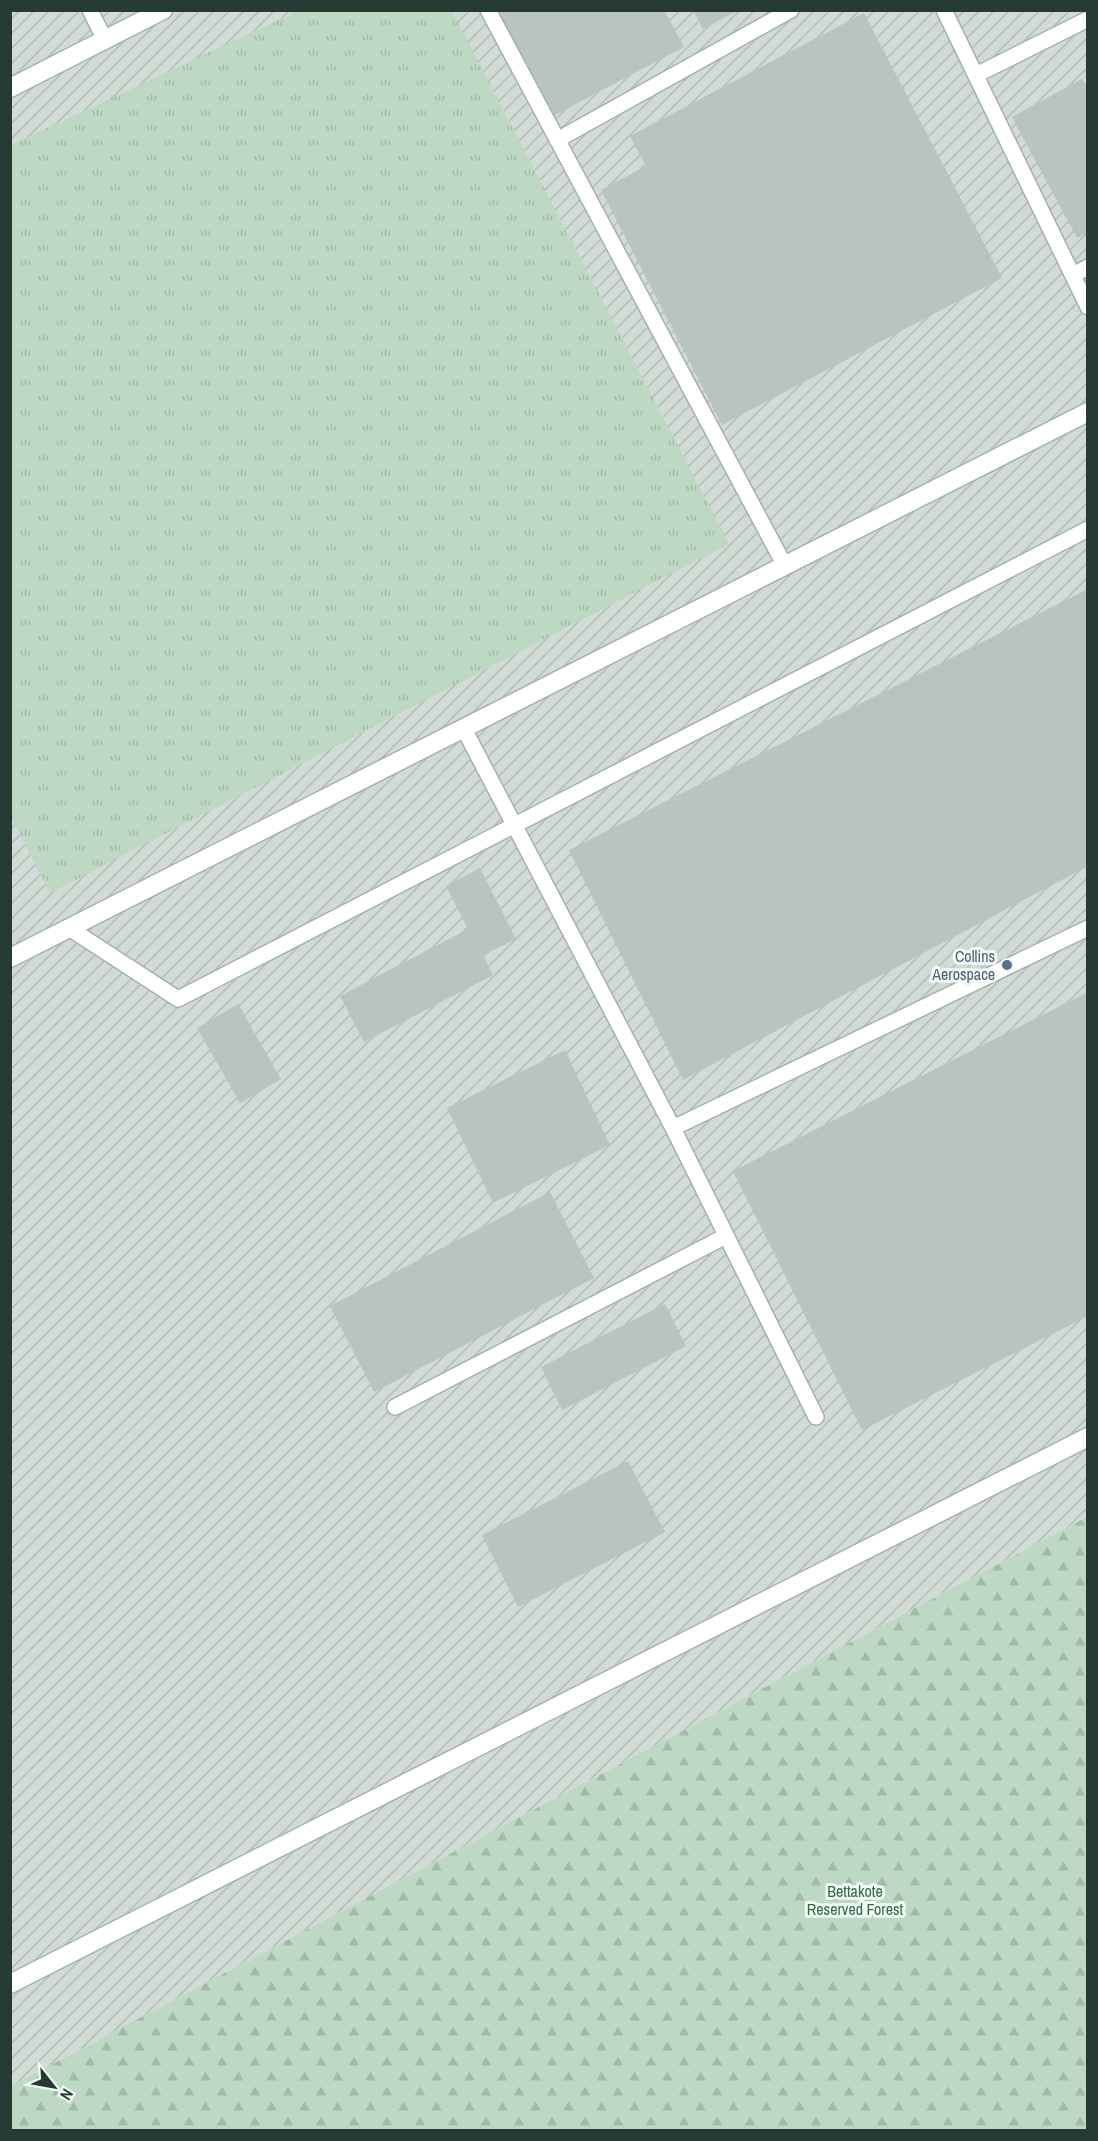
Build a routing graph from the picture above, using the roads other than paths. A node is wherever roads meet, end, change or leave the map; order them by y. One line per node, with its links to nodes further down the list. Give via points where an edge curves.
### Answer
1 (90, 10): 7 (lane)
2 (163, 10): 7 (street)
3 (488, 10): 10 (lane)
4 (791, 10): 10 (lane)
5 (944, 10): 8 (lane)
6 (1085, 18): 8 (lane)
7 (105, 40): 9 (street)
8 (976, 75): 12 (lane)
9 (10, 88)
10 (557, 140): 16 (lane)
11 (1088, 267): 12 (lane)
12 (1072, 276): 13 (lane)
13 (1088, 307)
14 (1088, 412): 16 (street)
15 (1088, 529): 18 (lane)
16 (785, 566): 17 (street)
17 (464, 729): 18 (lane); 19 (street)
18 (514, 825): 19 (lane, via 178,999); 22 (lane)
19 (69, 928): 21 (street)
20 (1088, 928): 22 (lane)
21 (10, 958)
22 (673, 1128): 23 (lane)
23 (726, 1236): 24 (lane); 25 (lane)
24 (395, 1407)
25 (816, 1417)
26 (1088, 1437): 27 (street)
27 (10, 1984)

